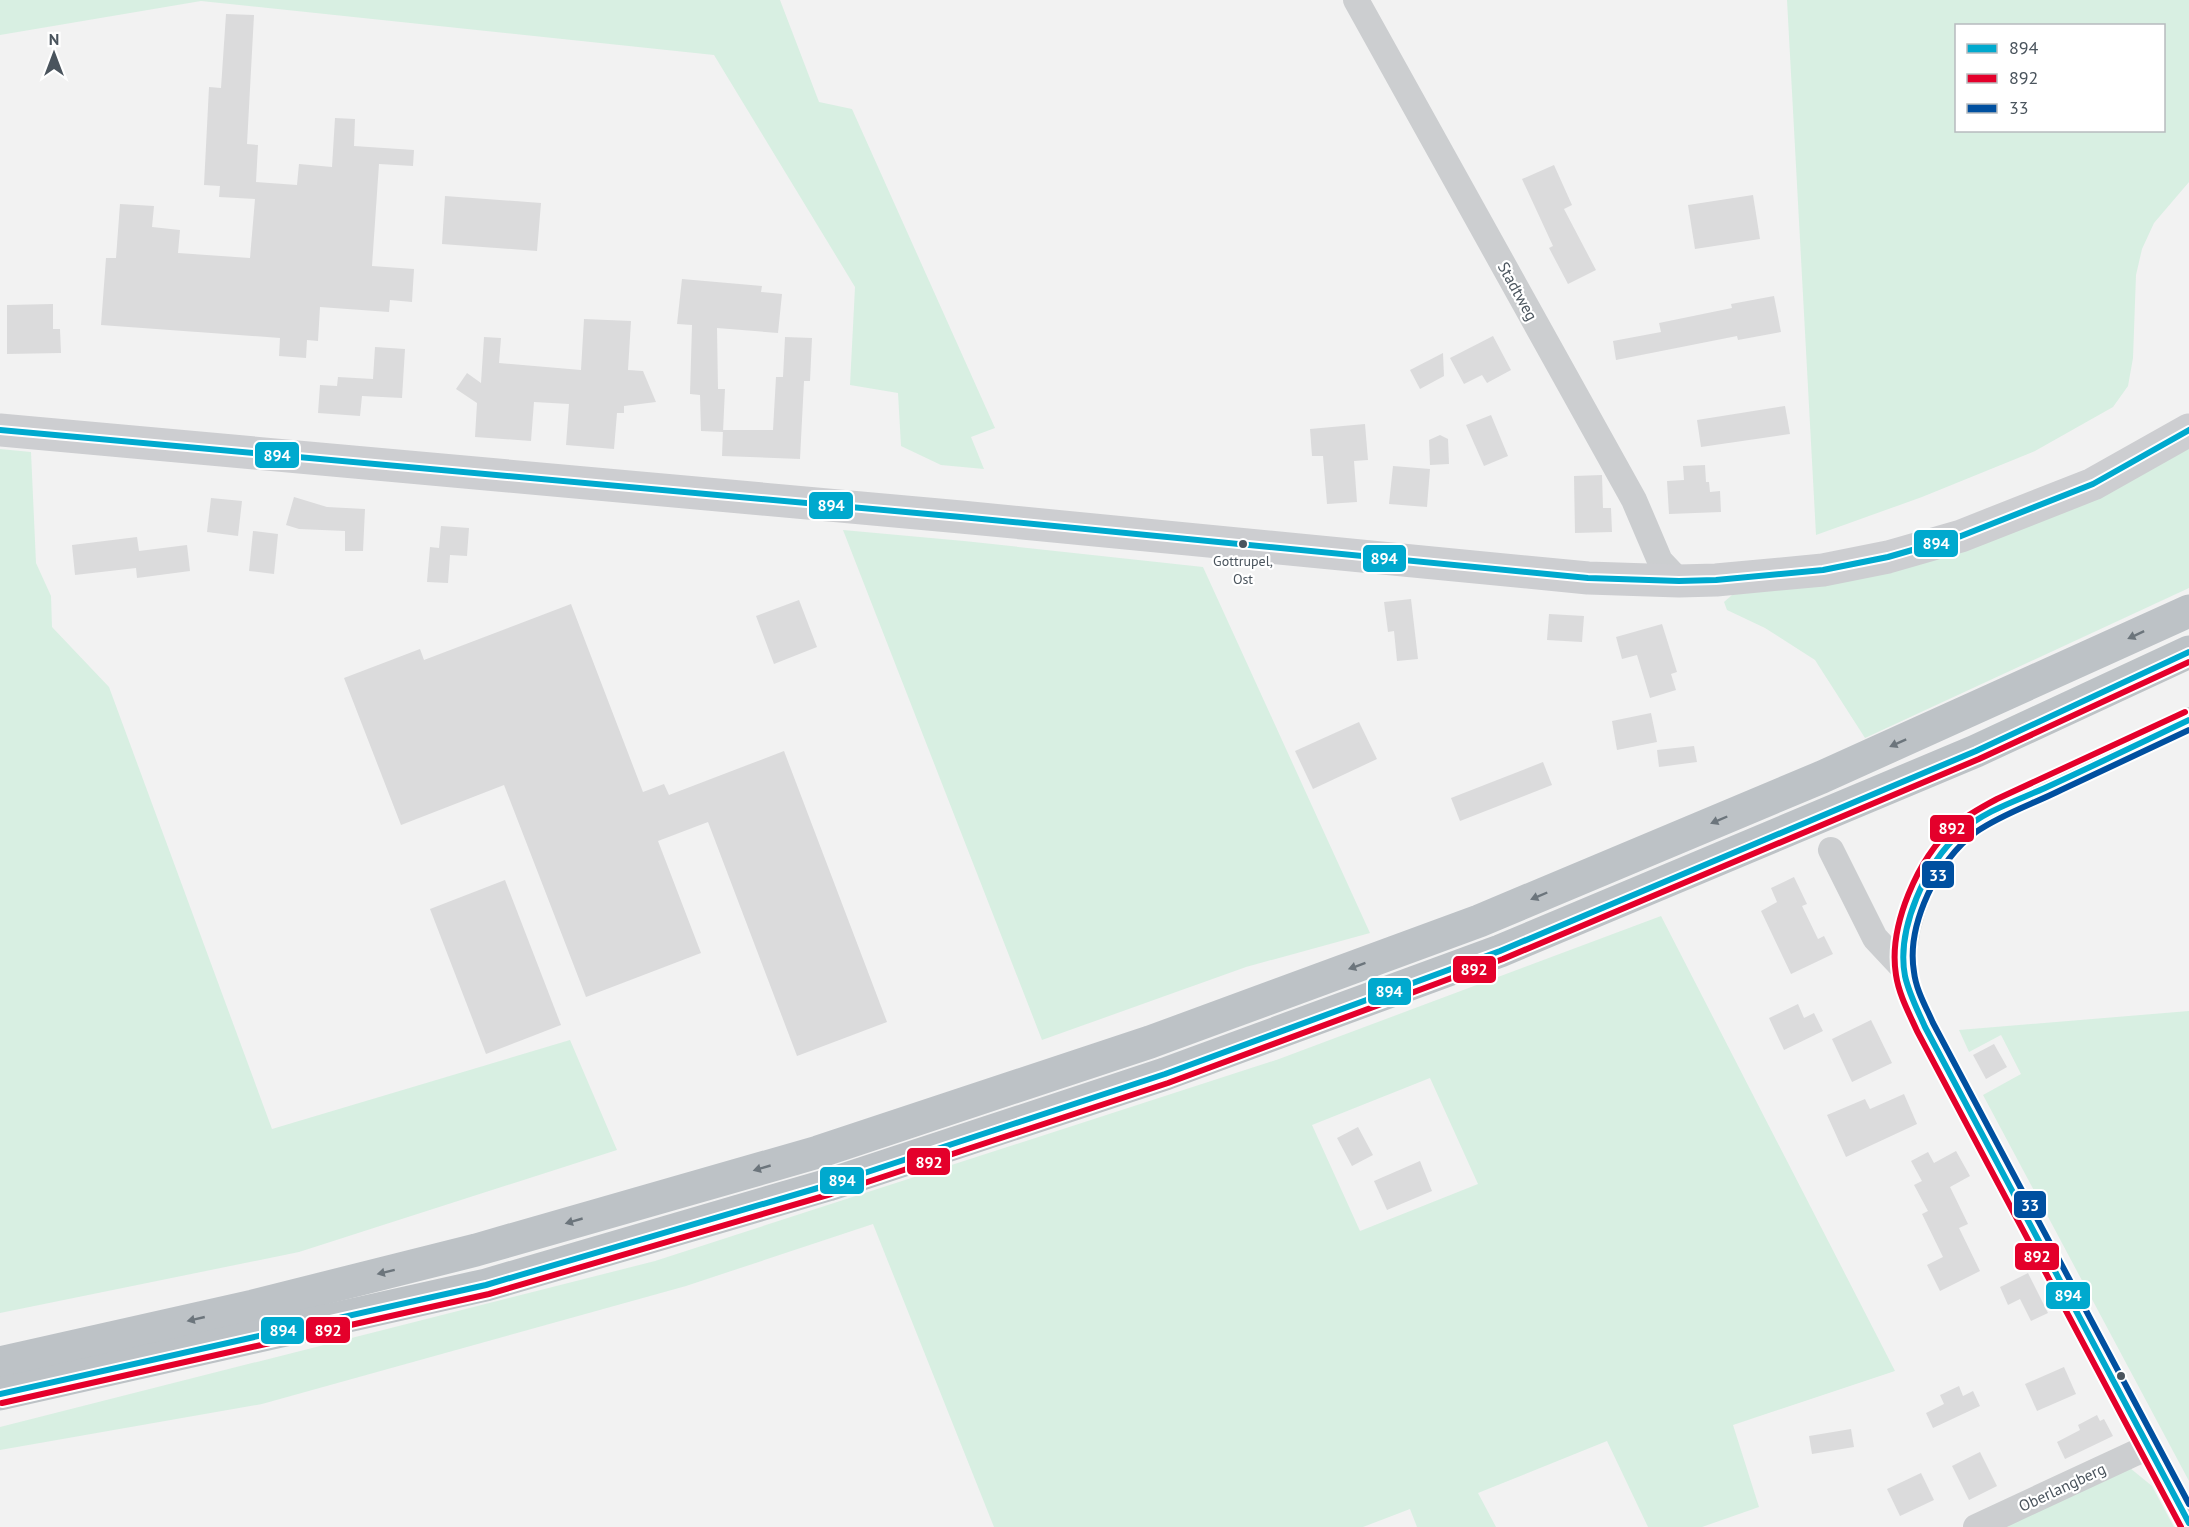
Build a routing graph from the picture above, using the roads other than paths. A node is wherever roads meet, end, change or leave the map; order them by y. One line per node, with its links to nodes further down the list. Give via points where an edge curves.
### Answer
1 (1356, 0): 4 (street, Stadtweg, via 1634,500 1660,561)
2 (0, 430): 4 (street, via 1588,578)
3 (2189, 430): 4 (street, via 2093,484 1961,536 1823,570)
4 (1679, 581)
5 (2189, 611): 10 (highway, one-way to 10, via 1822,777 1479,921 1150,1042 818,1152 476,1250)
6 (2189, 652): 11 (highway, via 1976,751 1500,951 1165,1074 828,1185 486,1285)
7 (2189, 720): 9 (street, via 1993,812 1960,832 1939,857 1917,894 1907,929)
8 (1831, 850): 9 (street, via 1875,938)
9 (1904, 969): 12 (street, via 1925,1027)
10 (0, 1363)
11 (0, 1394)
12 (2148, 1447): 13 (street); 14 (street, Oberlangberg)
13 (2189, 1523)
14 (1976, 1527)

